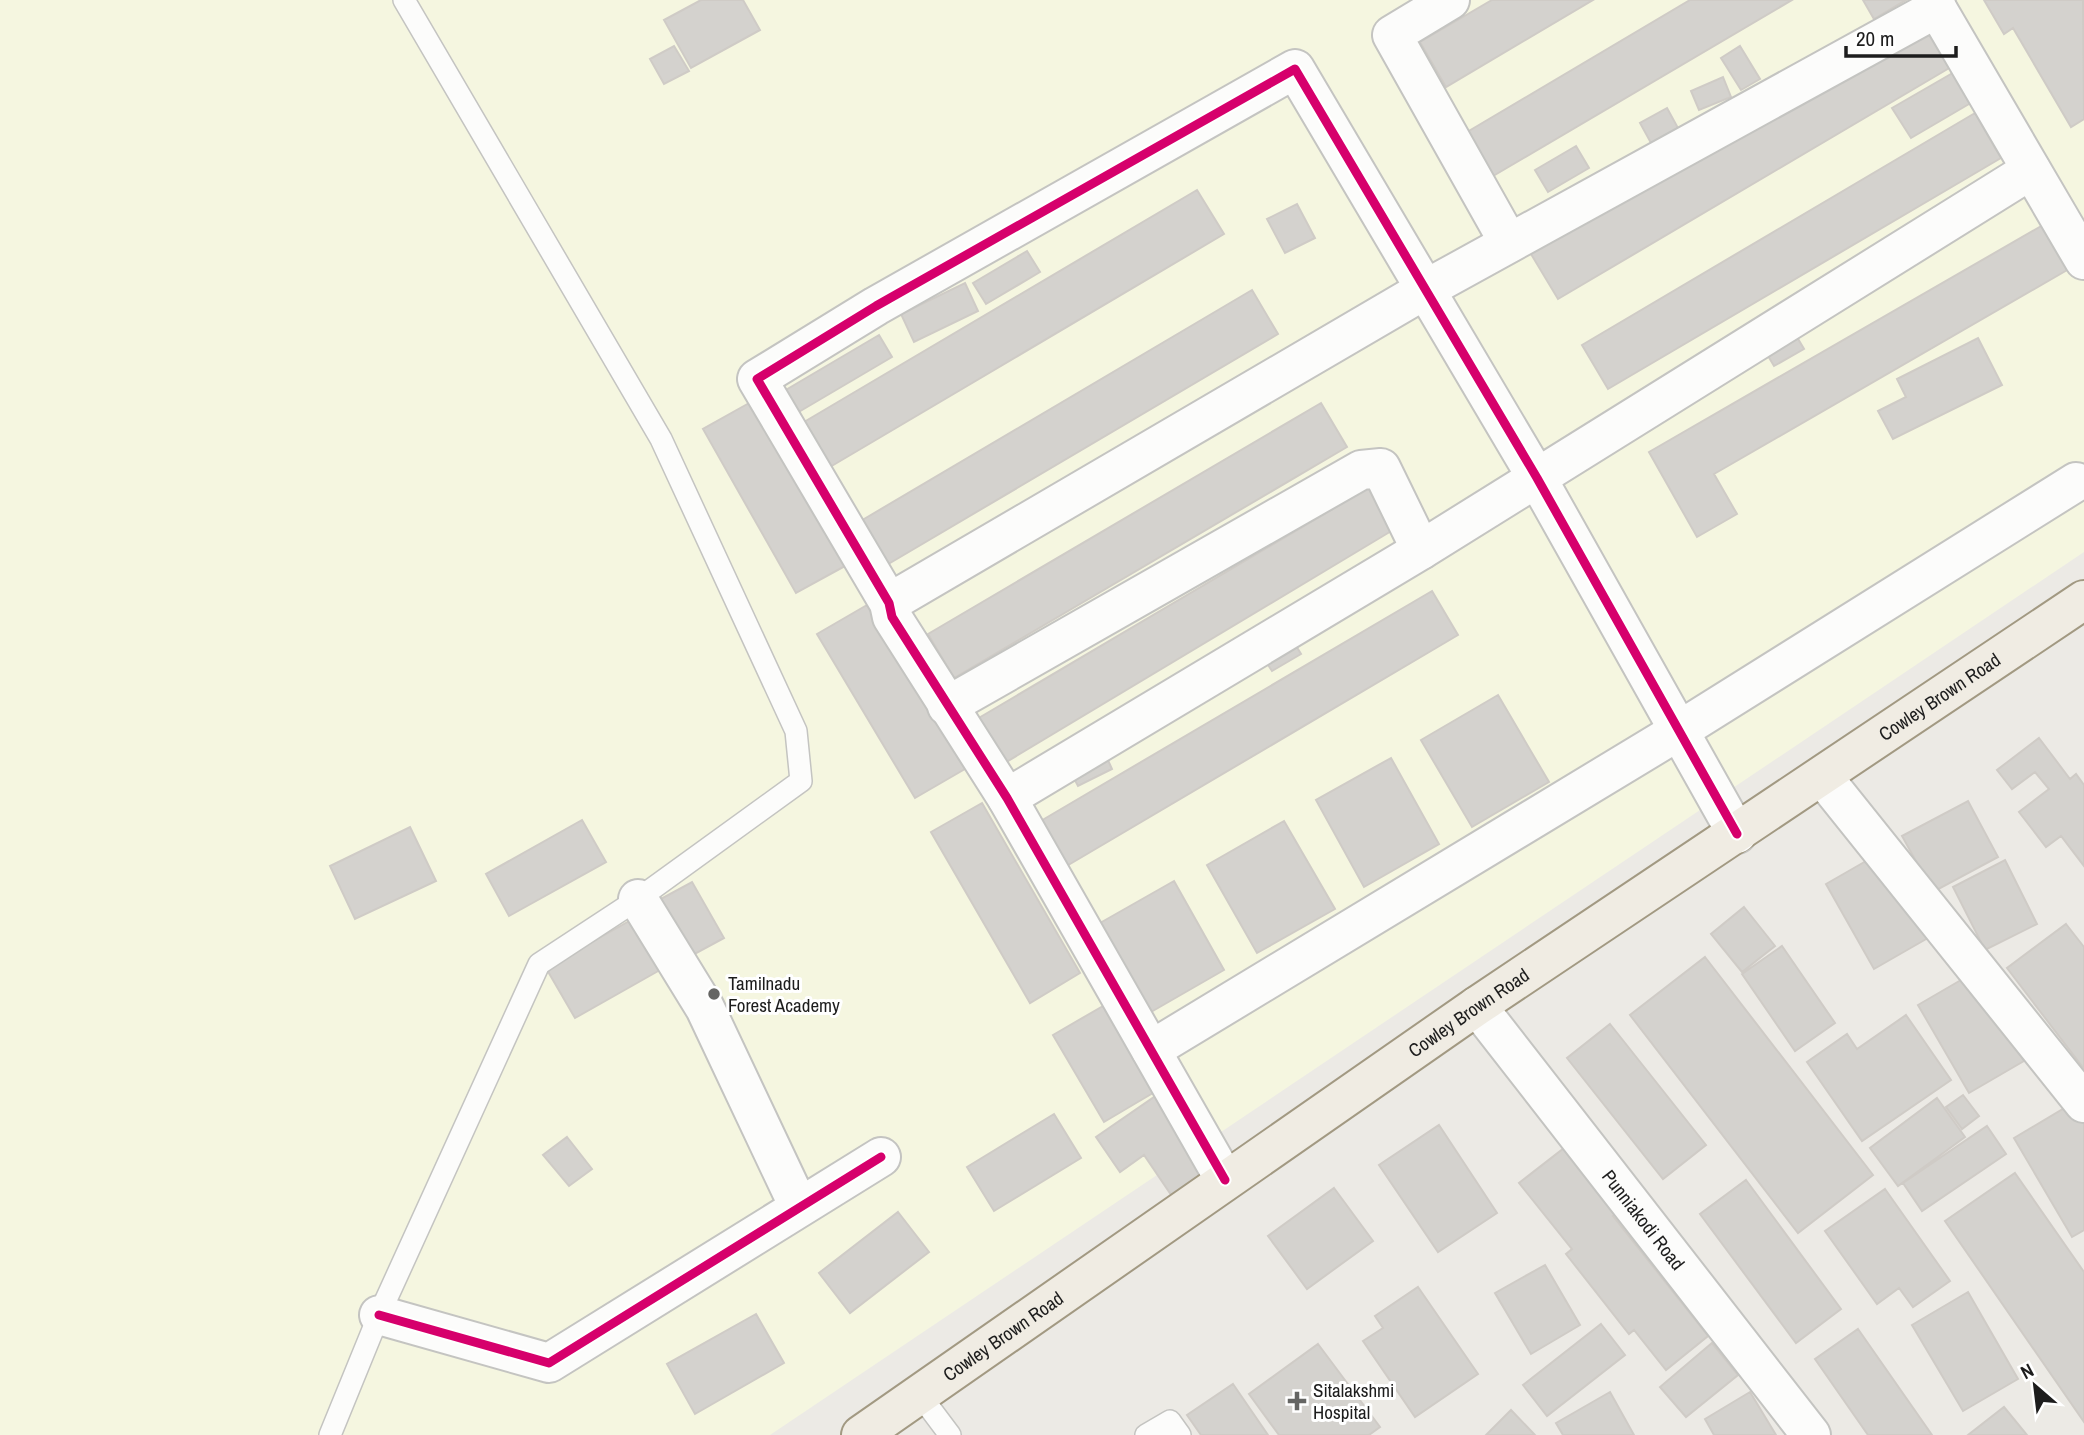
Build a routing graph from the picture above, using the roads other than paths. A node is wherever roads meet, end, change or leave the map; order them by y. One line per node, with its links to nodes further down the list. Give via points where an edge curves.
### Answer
1 (404, 0): 18 (lane, via 661,439 796,731 801,781)
2 (1450, 0): 5 (street, via 1392,35)
3 (1934, 4): 4 (street); 5 (street)
4 (2031, 170): 6 (street); 8 (street)
5 (1509, 243): 7 (street)
6 (2084, 260)
7 (1426, 289): 8 (street); 12 (street); 12 (street, via 1295,69 876,306 757,379)
8 (1536, 478): 10 (street); 14 (street)
9 (2076, 482): 14 (street)
10 (1421, 550): 13 (street, via 1381,468 1361,470); 16 (street)
11 (2084, 600): 15 (main road, Cowley Brown Road)
12 (889, 603): 13 (street, via 892,617)
13 (947, 706): 16 (street)
14 (1681, 730): 17 (street); 20 (street)
15 (1822, 776): 17 (main road, Cowley Brown Road); 21 (street)
16 (1007, 798): 20 (street)
17 (1737, 834): 19 (main road, Cowley Brown Road)
18 (638, 899): 24 (street, via 705,1009); 25 (lane, via 539,964)
19 (1477, 1006): 23 (main road, Cowley Brown Road); 32 (street, Punniakodi Road)
20 (1151, 1050): 23 (street)
21 (2084, 1103)
22 (881, 1157): 24 (street)
23 (1225, 1180): 26 (main road, Cowley Brown Road)
24 (799, 1207): 25 (street, via 549,1363)
25 (379, 1315): 27 (lane)
26 (920, 1395): 28 (main road, Cowley Brown Road); 29 (lane)
27 (330, 1435)
28 (861, 1435)
29 (950, 1435)
30 (1146, 1435): 31 (lane, via 1170,1421)
31 (1180, 1435)
32 (1811, 1435)

